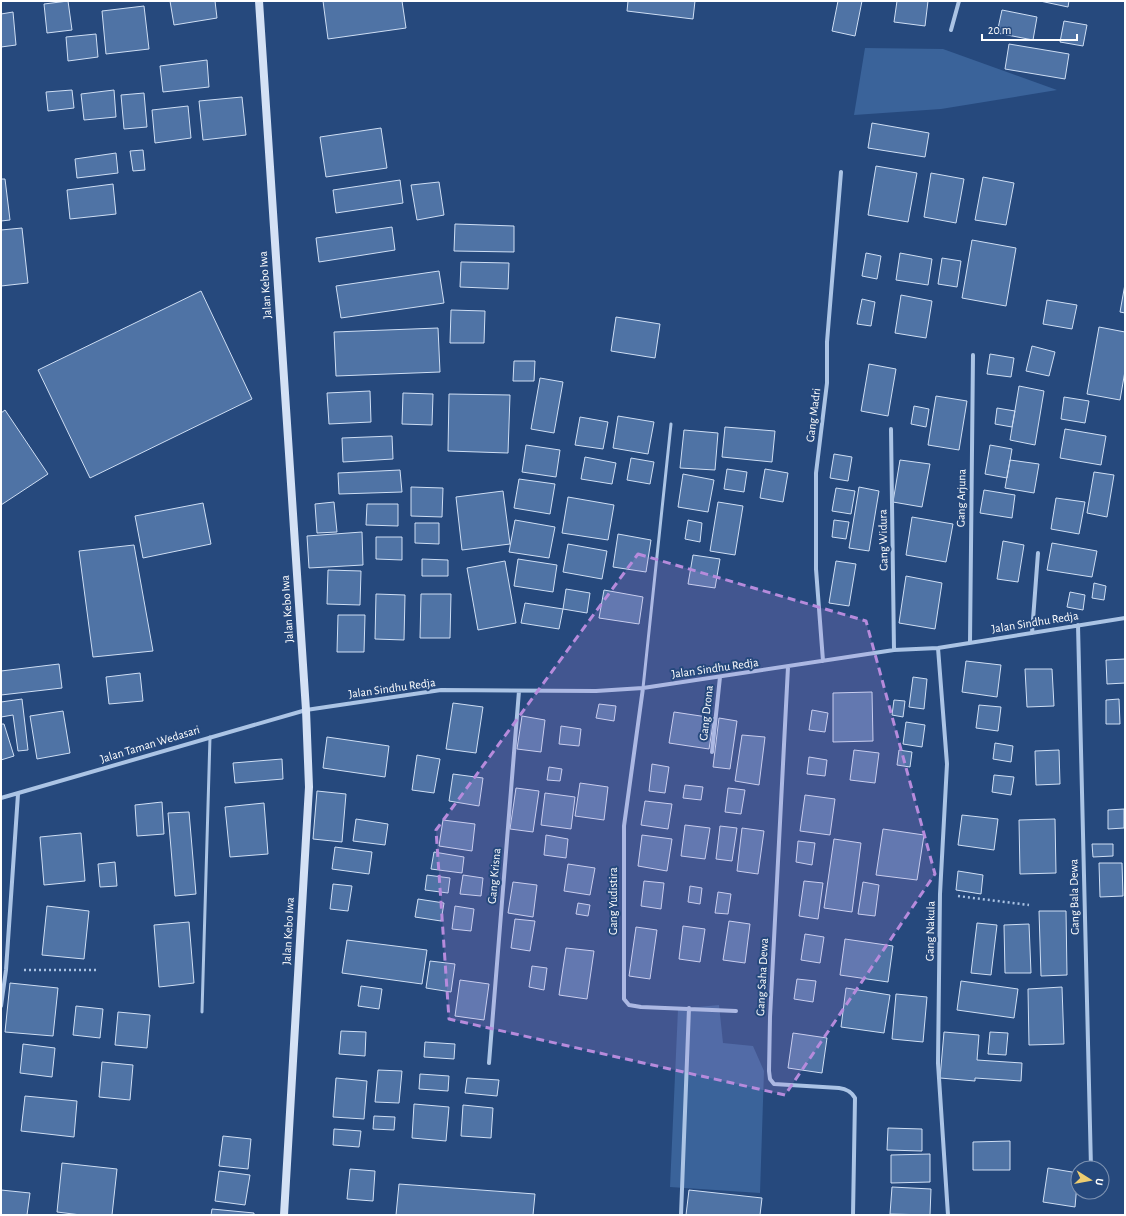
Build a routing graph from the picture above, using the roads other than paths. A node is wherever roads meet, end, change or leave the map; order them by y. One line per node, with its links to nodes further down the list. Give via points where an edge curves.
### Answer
1 (259, 1): 20 (street, Jalan Kebo Iwa)
2 (958, 1): 3 (street)
3 (951, 30)
4 (841, 172): 15 (street, Gang Madri, via 827,342 827,383 816,473 816,569)
5 (973, 354): 12 (street, Gang Arjuna)
6 (671, 424): 18 (lane)
7 (891, 428): 14 (street, Gang Widura)
8 (1038, 553): 11 (street)
9 (1125, 618): 10 (street, Jalan Sindhu Redja)
10 (1078, 625): 11 (street, Jalan Sindhu Redja); 30 (street, Gang Bala Dewa)
11 (1032, 634): 12 (street, Jalan Sindhu Redja)
12 (970, 643): 13 (street, Jalan Sindhu Redja)
13 (938, 648): 14 (street, Jalan Sindhu Redja); 34 (street, Gang Nakula, via 947,764 940,894 938,1064)
14 (894, 650): 15 (street, Jalan Sindhu Redja)
15 (823, 662): 16 (street, Jalan Sindhu Redja)
16 (788, 668): 17 (street, Jalan Sindhu Redja); 33 (street, Gang Saha Dewa, via 769,1071 774,1084 839,1088 852,1093)
17 (720, 677): 18 (street, Jalan Sindhu Redja); 22 (street, Gang Drona)
18 (643, 688): 19 (street, Jalan Sindhu Redja); 26 (street, Gang Yudistira, via 624,826 624,999 629,1004 641,1008)
19 (519, 691): 20 (street, Jalan Sindhu Redja, via 440,690); 29 (street, Gang Krisna)
20 (306, 710): 21 (street, Jalan Taman Wedasari); 31 (street, Jalan Kebo Iwa, via 309,786)
21 (210, 737): 23 (street, Jalan Taman Wedasari); 28 (lane)
22 (712, 752)
23 (18, 794): 24 (street, Jalan Taman Wedasari); 25 (street, via 6,970)
24 (1, 798)
25 (1, 1006)
26 (689, 1008): 27 (street, Gang Yudistira); 32 (street)
27 (736, 1011)
28 (202, 1012)
29 (489, 1063)
30 (1091, 1160)
31 (284, 1215)
32 (681, 1215)
33 (853, 1215)
34 (948, 1215)

